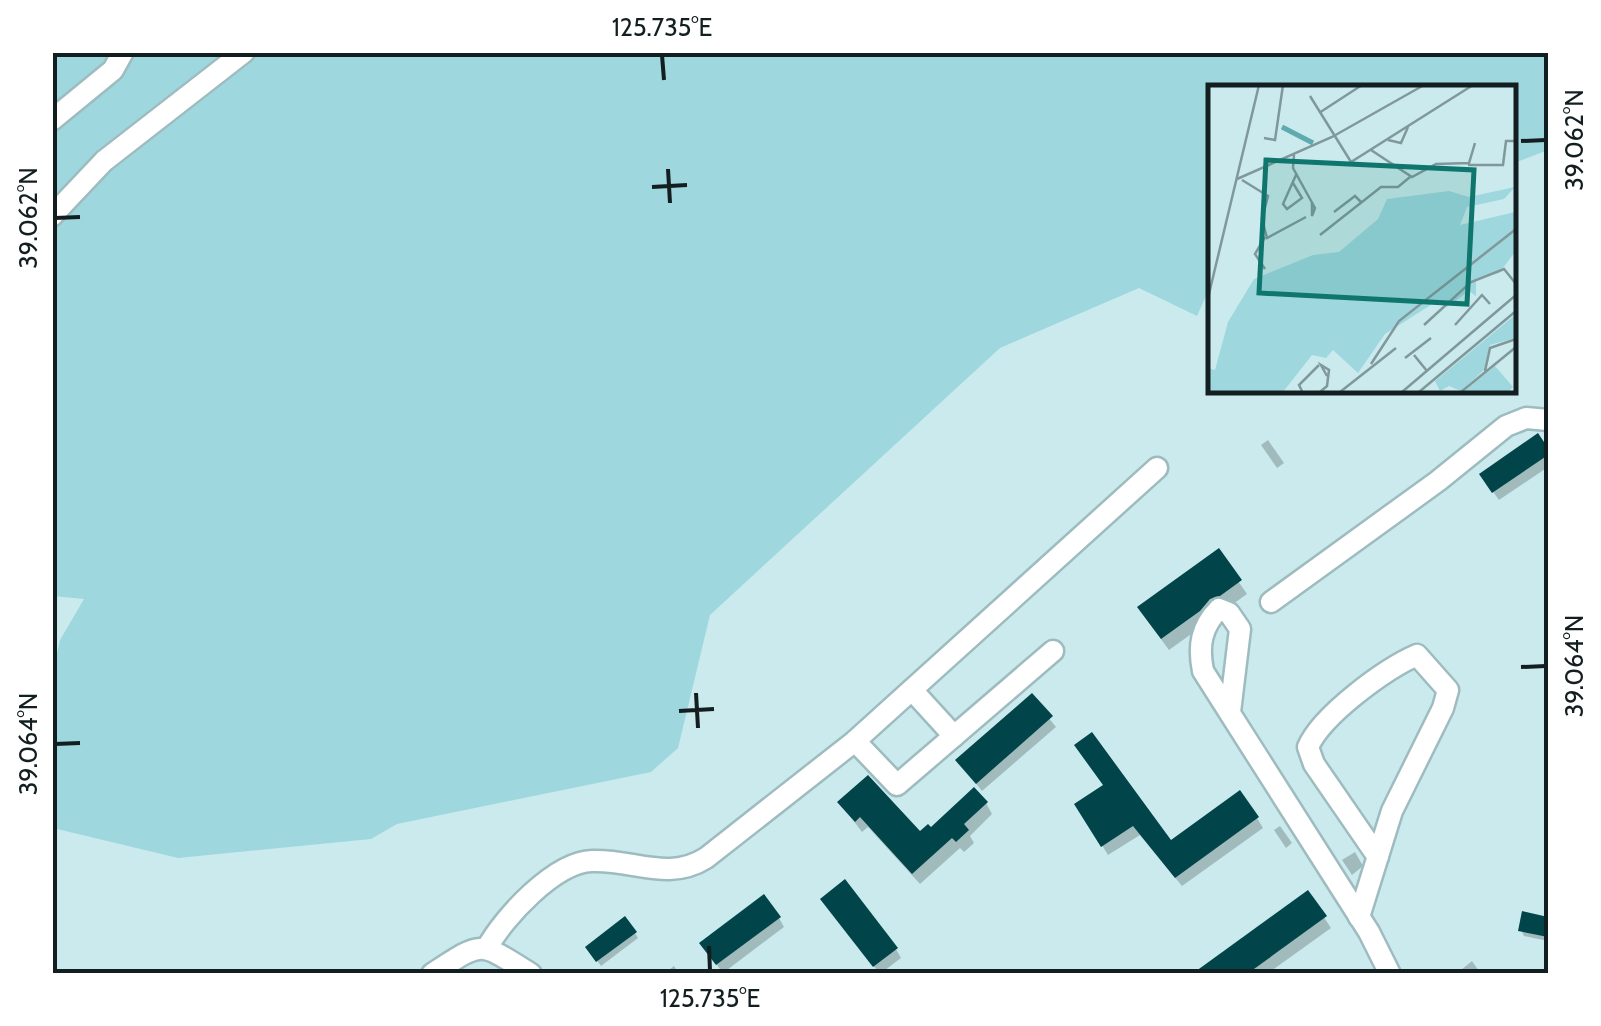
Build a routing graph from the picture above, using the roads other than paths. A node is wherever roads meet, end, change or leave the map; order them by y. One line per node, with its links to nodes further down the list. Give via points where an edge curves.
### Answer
1 (123, 52): 3 (street, via 113,70)
2 (244, 52): 4 (street, via 104,161)
3 (52, 120)
4 (52, 216)
5 (1548, 420): 7 (street, via 1526,418 1506,426)
6 (1156, 468): 9 (street)
7 (1270, 602)
8 (1053, 651): 11 (street)
9 (912, 690): 11 (street); 12 (street)
10 (1230, 712): 14 (street)
11 (954, 736): 12 (street, via 897,785)
12 (855, 741): 15 (street, via 694,866 650,870 587,860 571,866 525,901)
13 (1378, 858): 13 (street, via 1448,690 1417,655 1396,664 1316,731 1308,747); 14 (street)
14 (1359, 917): 18 (street)
15 (487, 948): 16 (street, via 472,948); 17 (street)
16 (432, 974)
17 (531, 974)
18 (1390, 974)

